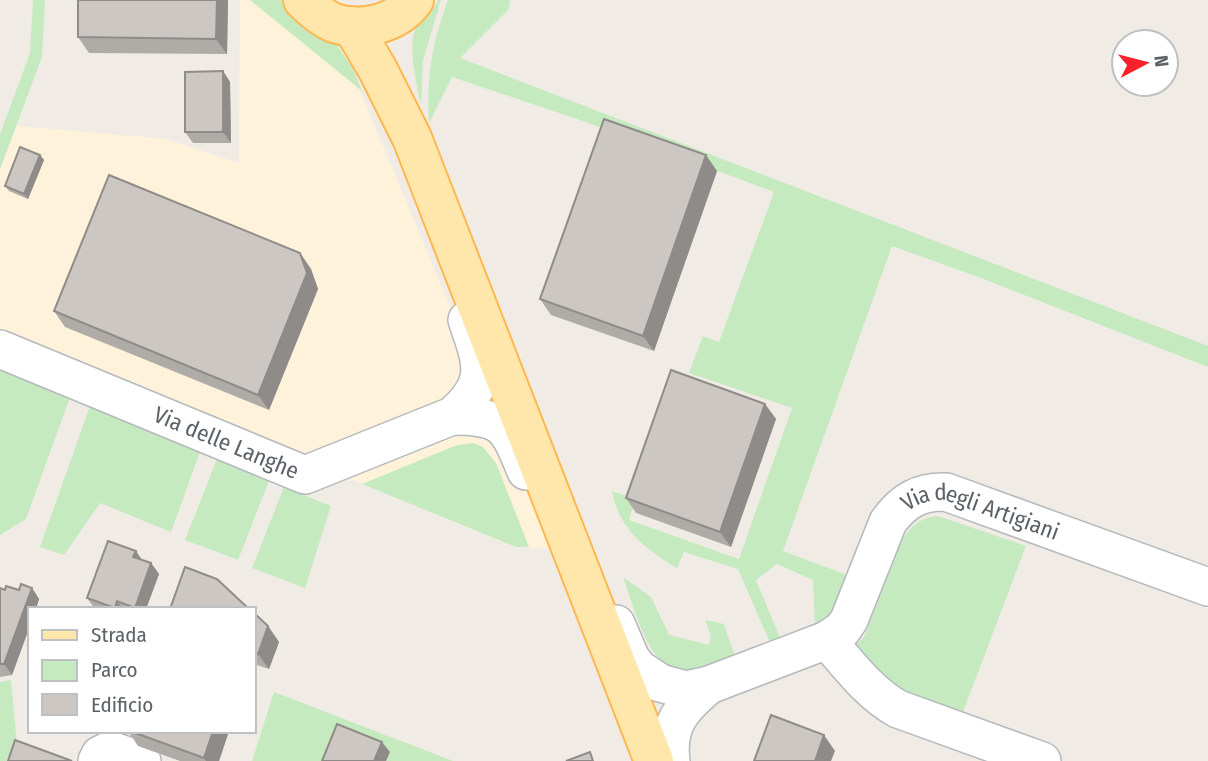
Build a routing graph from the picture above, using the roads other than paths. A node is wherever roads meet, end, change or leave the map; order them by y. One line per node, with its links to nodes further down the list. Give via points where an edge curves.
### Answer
1 (303, 0): 3 (main road, via 334,23)
2 (403, 9): 3 (main road, via 373,25); 4 (main road, Via delle Langhe, via 400,89)
3 (352, 26): 4 (main road, Via delle Langhe)
4 (412, 138): 5 (main road, Via delle Langhe)
5 (458, 257): 7 (street, Via delle Langhe, via 460,302 480,368 474,395); 8 (main road, Via delle Langhe)
6 (0, 349): 7 (street, Via delle Langhe, via 303,475)
7 (452, 416): 8 (street, Via delle Langhe, via 480,417 503,426 532,484)
8 (561, 519): 10 (main road, Via delle Langhe)
9 (1208, 587): 11 (street, Via degli Artigiani, via 946,492 928,492 907,501 888,522 849,620)
10 (594, 607): 12 (street, Via degli Artigiani, via 614,620 631,659 649,677 686,690); 15 (main road, Via delle Langhe)
11 (827, 640): 12 (street, Via degli Artigiani); 17 (street, via 865,683 898,709)
12 (709, 685): 16 (street, Via degli Artigiani, via 681,711 671,739)
13 (97, 761): 14 (street, via 110,750)
14 (142, 761)
15 (654, 761)
16 (671, 761)
17 (1042, 761)

